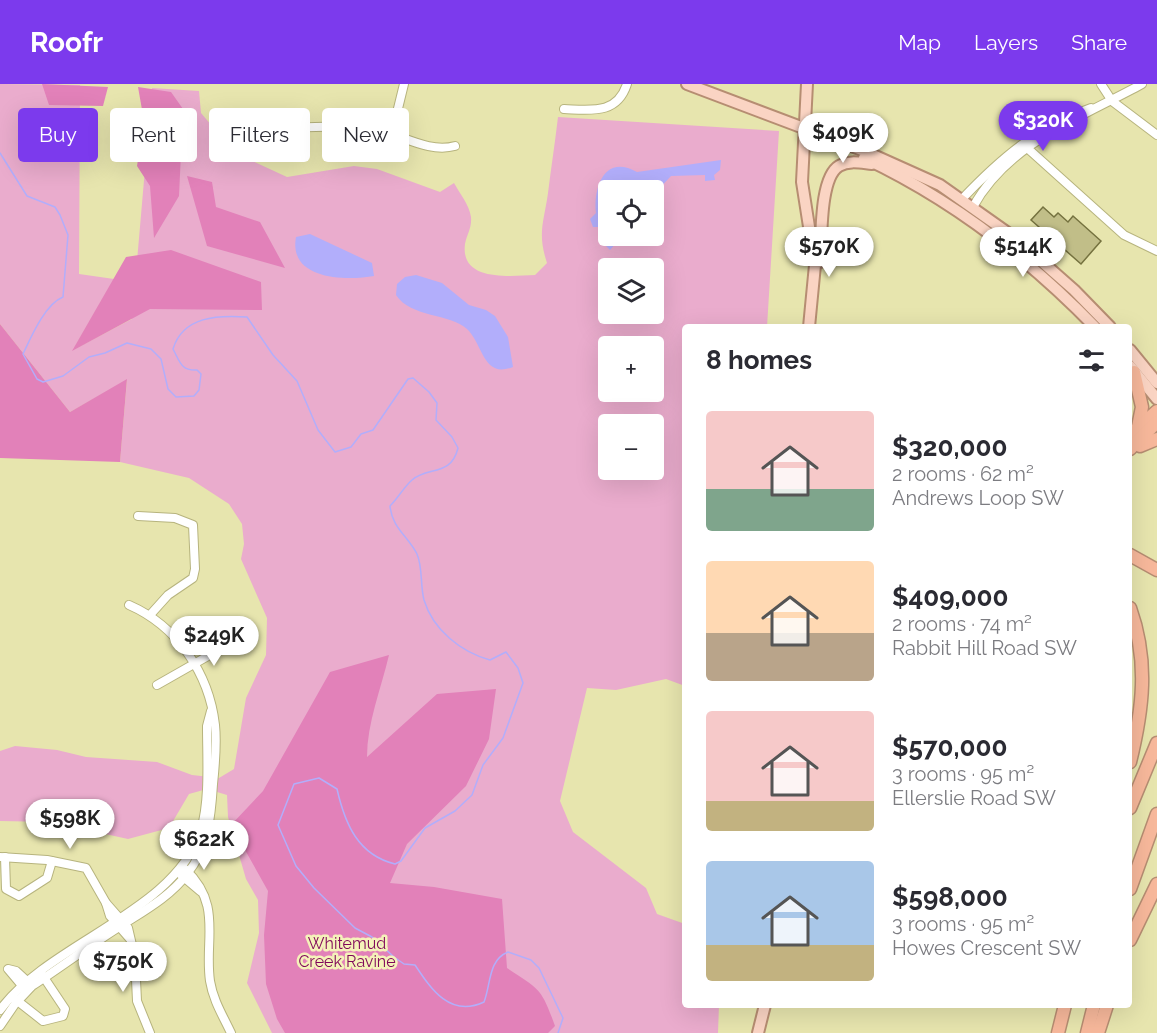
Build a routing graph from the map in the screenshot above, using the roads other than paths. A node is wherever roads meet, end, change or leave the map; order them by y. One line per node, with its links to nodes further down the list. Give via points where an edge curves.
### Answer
1 (404, 84): 8 (street)
2 (627, 84): 9 (street, via 622,97 611,107)
3 (687, 84): 10 (main road)
4 (807, 84): 10 (main road)
5 (1101, 84): 7 (street)
6 (1142, 84): 7 (street)
7 (1112, 101): 12 (street); 14 (street, via 1070,115)
8 (398, 108)
9 (564, 109)
10 (804, 127): 11 (main road); 20 (main road, via 802,182)
11 (823, 134): 16 (main road); 17 (main road, via 919,174)
12 (1157, 135)
13 (409, 140): 15 (street, via 432,148)
14 (1025, 145): 17 (street); 18 (street, via 988,183); 21 (street, via 1124,235)
15 (455, 146)
16 (879, 165): 19 (main road); 23 (main road, via 847,163 835,170 826,183 818,285)
17 (962, 199): 18 (main road)
18 (973, 207): 22 (main road)
19 (964, 215): 22 (main road, via 972,214); 25 (main road, via 1030,266)
20 (811, 247): 23 (main road, via 815,265); 24 (main road)
21 (1157, 251)
22 (1033, 253): 26 (main road)
23 (810, 321)
24 (804, 324)
25 (1092, 324)
26 (1107, 324)
27 (1132, 354): 28 (main road)
28 (1142, 371): 29 (main road); 30 (main road); 33 (highway, via 1143,407)
29 (1157, 383)
30 (1157, 399)
31 (1157, 411): 33 (highway)
32 (1157, 422): 36 (highway)
33 (1134, 431)
34 (1157, 431): 36 (highway)
35 (1157, 439): 36 (highway)
36 (1135, 448)
37 (138, 516): 41 (street, via 175,518 189,522 194,529 193,578 168,595)
38 (1132, 556): 39 (highway)
39 (1157, 570)
40 (129, 604): 41 (street)
41 (150, 615): 44 (street, via 176,638)
42 (1132, 615): 48 (highway, via 1144,671)
43 (222, 648): 44 (street)
44 (194, 663): 45 (street); 46 (street)
45 (157, 685)
46 (211, 711): 53 (street, via 207,726 204,819); 54 (street, via 216,740 211,816 202,852)
47 (1157, 743): 49 (highway)
48 (1132, 752)
49 (1132, 803)
50 (1157, 814): 55 (highway)
51 (2, 857): 52 (street); 52 (street, via 6,889 19,896 47,878)
52 (52, 861): 57 (street, via 86,868)
53 (180, 869): 54 (street); 57 (street)
54 (186, 875): 57 (street, via 166,895); 71 (street, via 200,891 211,922 211,987)
55 (1132, 883)
56 (1157, 884): 58 (highway)
57 (119, 922): 60 (street); 70 (street, via 130,939 137,1001)
58 (1132, 936)
59 (0, 963): 61 (street, via 16,971)
60 (42, 974): 61 (street); 62 (street, via 65,1009 63,1016 44,1021)
61 (26, 985): 62 (street)
62 (14, 998): 68 (street); 69 (street)
63 (760, 1008): 72 (main road)
64 (764, 1008): 72 (main road)
65 (1064, 1008): 73 (highway)
66 (1093, 1008): 74 (highway)
67 (1106, 1008): 75 (highway)
68 (0, 1010)
69 (0, 1026)
70 (150, 1033)
71 (231, 1033)
72 (757, 1033)
73 (1058, 1033)
74 (1087, 1033)
75 (1098, 1033)

